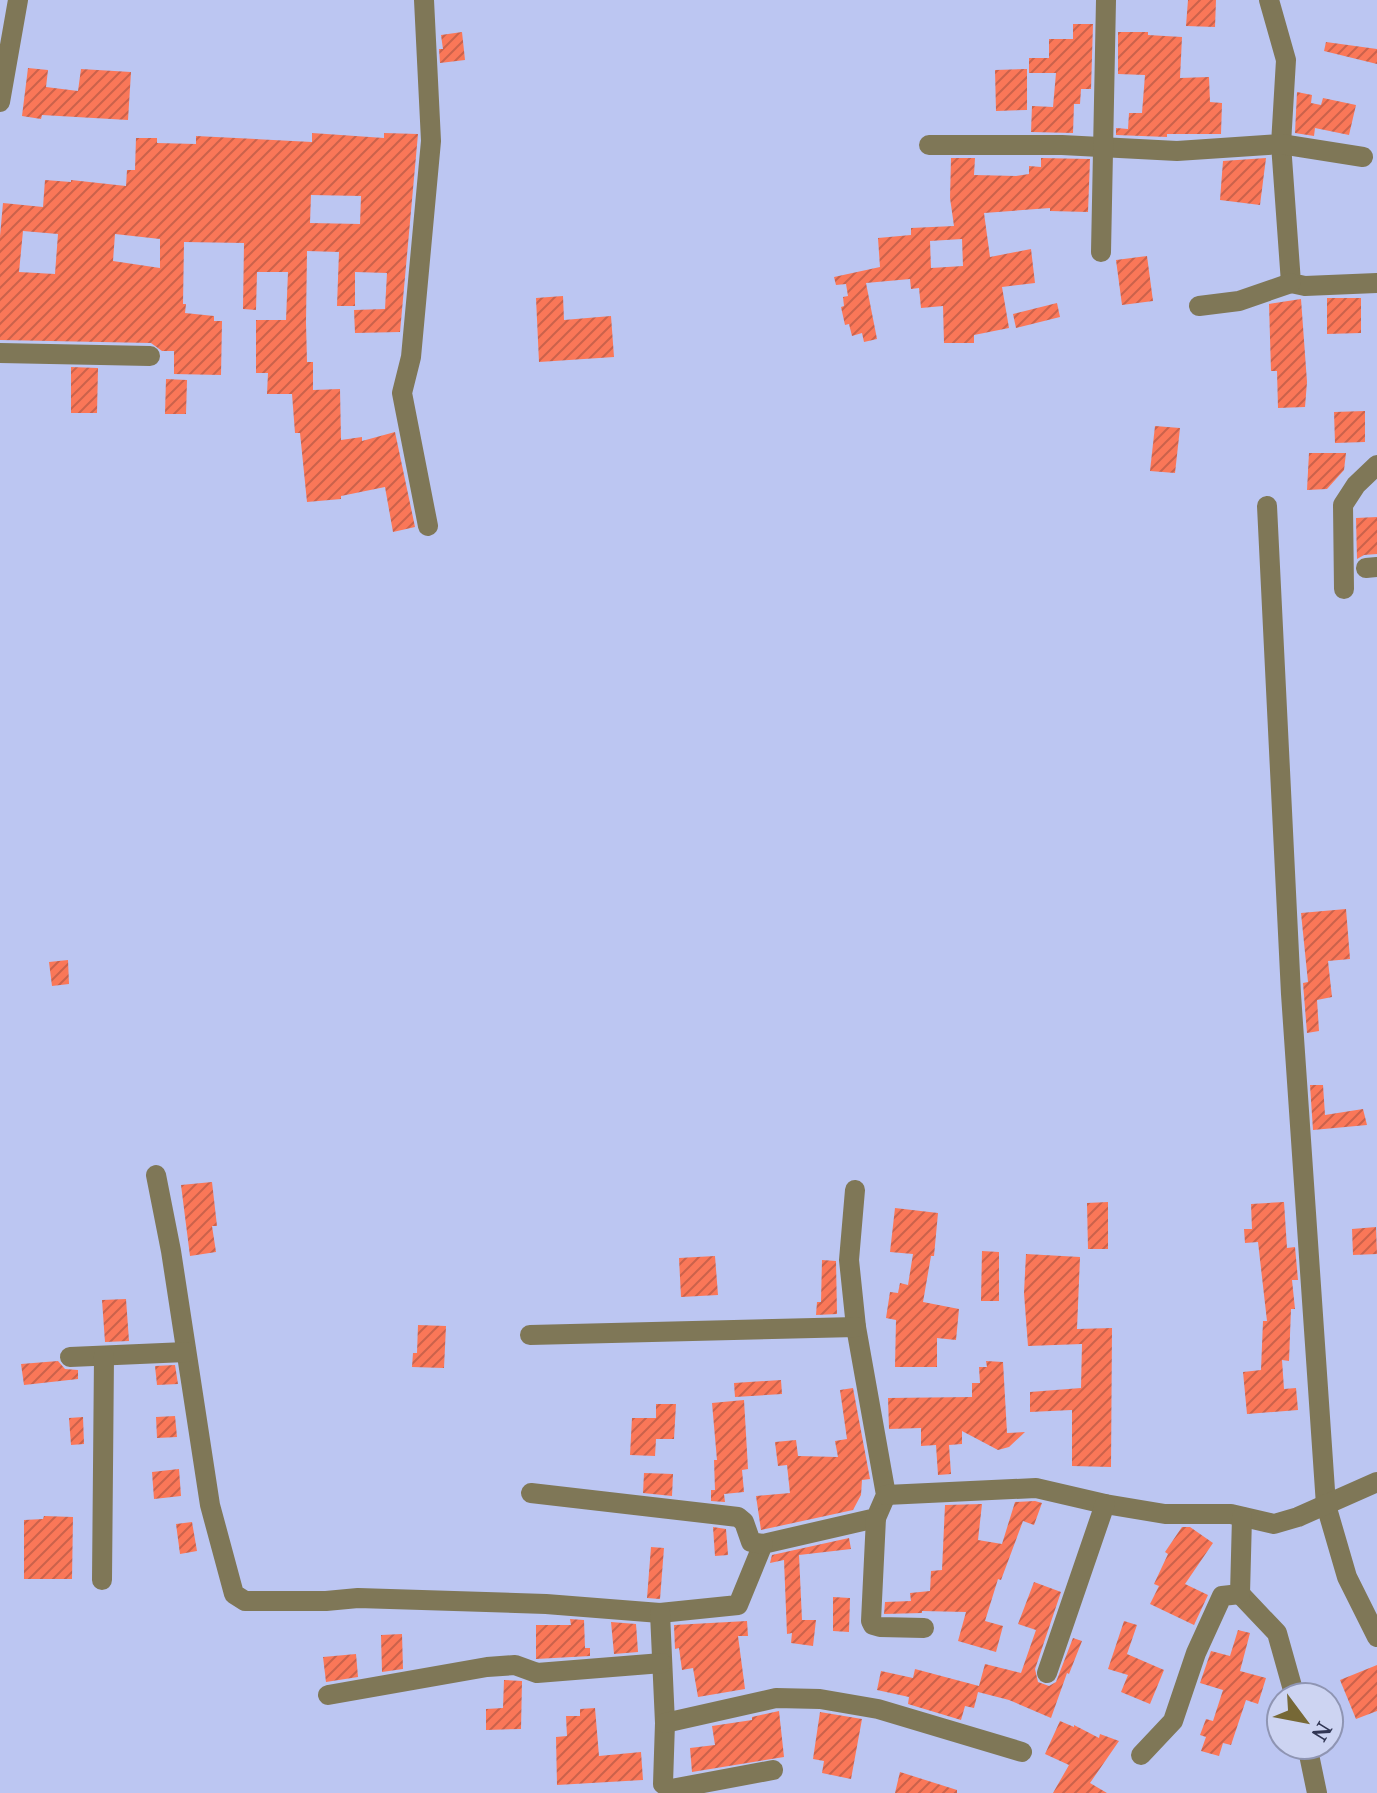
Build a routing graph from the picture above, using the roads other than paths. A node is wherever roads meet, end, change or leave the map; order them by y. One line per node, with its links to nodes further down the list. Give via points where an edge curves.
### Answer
1 (18, 0): 5 (street)
2 (424, 0): 18 (street, via 431,141 411,357 402,393)
3 (1106, 0): 8 (street)
4 (1269, 0): 6 (street, via 1286,60)
5 (0, 102)
6 (1281, 144): 8 (street, via 1177,151); 9 (street); 11 (street)
7 (929, 145): 8 (street)
8 (1103, 147): 10 (street)
9 (1363, 157)
10 (1101, 252)
11 (1291, 283): 12 (street); 13 (street, via 1239,301)
12 (1377, 283)
13 (1199, 306)
14 (0, 353): 15 (street)
15 (150, 356)
16 (1376, 467): 19 (street, via 1343,505)
17 (1267, 506): 31 (street, via 1291,994)
18 (428, 526)
19 (1344, 589)
20 (156, 1175): 24 (street)
21 (855, 1190): 22 (street, via 849,1260)
22 (856, 1327): 23 (street); 29 (street)
23 (530, 1335)
24 (186, 1352): 25 (street); 37 (street, via 210,1505 239,1599 405,1599)
25 (104, 1356): 26 (street); 35 (street)
26 (70, 1357)
27 (1377, 1482): 31 (street)
28 (531, 1493): 34 (street, via 738,1517 751,1542)
29 (886, 1495): 30 (street, via 1036,1488); 33 (street)
30 (1105, 1504): 32 (street, via 1165,1514); 41 (street)
31 (1326, 1505): 32 (street, via 1274,1524); 39 (street, via 1347,1577)
32 (1242, 1517): 36 (street)
33 (876, 1518): 34 (street); 38 (street, via 871,1621 880,1627)
34 (763, 1544): 37 (street, via 738,1605)
35 (102, 1580)
36 (1240, 1594): 42 (street, via 1277,1633); 46 (street, via 1222,1596 1173,1721)
37 (660, 1613): 40 (street)
38 (924, 1628)
39 (1377, 1637)
40 (662, 1663): 43 (street, via 537,1673 515,1665 487,1667); 44 (street)
41 (1047, 1673)
42 (1290, 1681)
43 (328, 1695)
44 (665, 1723): 45 (street, via 776,1698 820,1699 878,1709); 48 (street, via 663,1779 671,1789)
45 (1022, 1752)
46 (1141, 1755)
47 (1310, 1761): 49 (street)
48 (773, 1770)
49 (1317, 1793)

